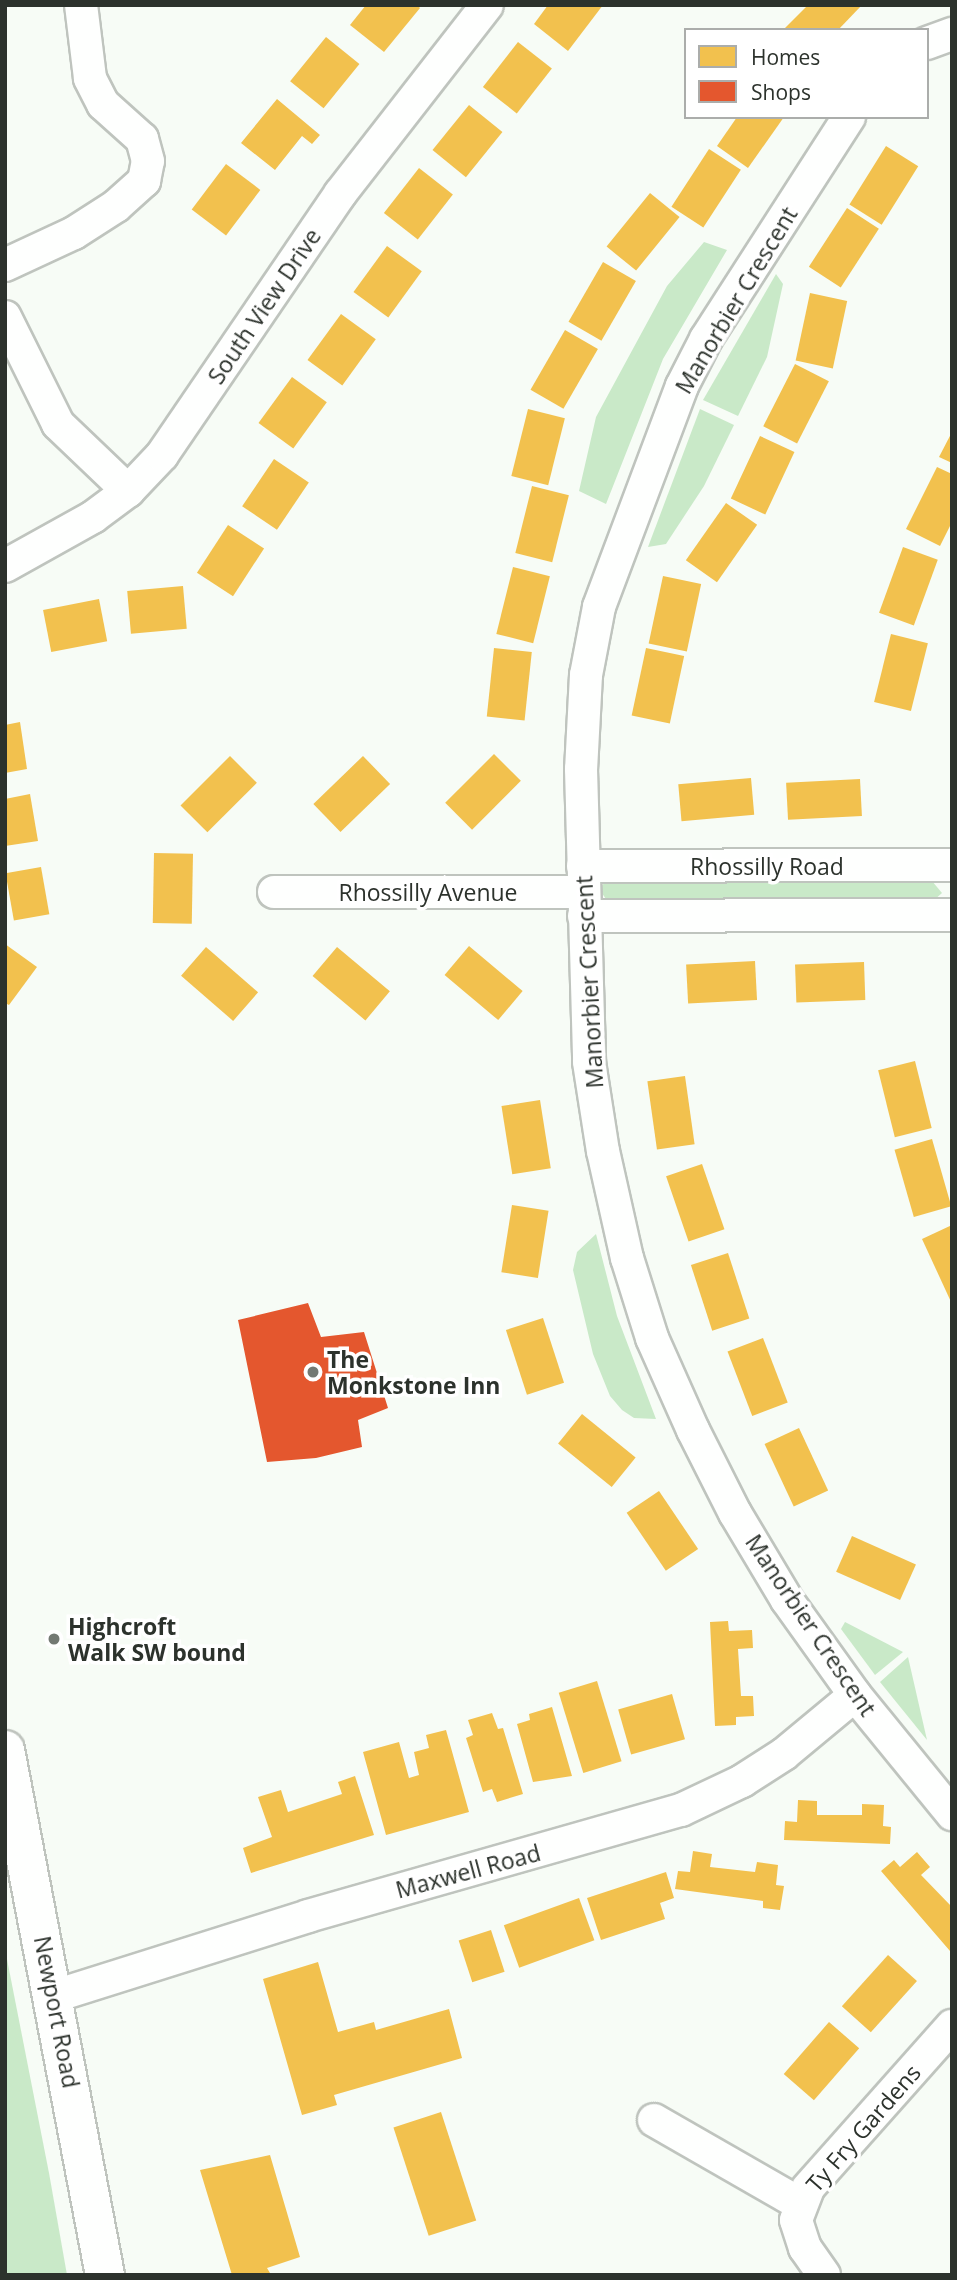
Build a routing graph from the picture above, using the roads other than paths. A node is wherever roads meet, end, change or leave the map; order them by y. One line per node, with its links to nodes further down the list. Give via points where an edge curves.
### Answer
1 (81, 5): 6 (street, via 90,78 103,104 142,139 148,161 144,181 74,233)
2 (487, 5): 8 (street, South View Drive, via 340,194 181,429)
3 (952, 34): 4 (street)
4 (929, 42)
5 (848, 119): 12 (street, Manorbier Crescent, via 706,339 626,525 599,607 586,675)
6 (5, 265)
7 (5, 317): 8 (street, via 58,424)
8 (128, 491): 9 (street, South View Drive, via 93,517)
9 (5, 566)
10 (952, 865): 12 (street, Rhossilly Road)
11 (274, 892): 12 (street, Rhossilly Avenue)
12 (583, 892): 13 (street); 14 (street, Manorbier Crescent, via 589,1062 627,1258 652,1338 735,1513 787,1600)
13 (952, 915)
14 (855, 1695): 16 (street, Manorbier Crescent); 17 (street, Maxwell Road, via 783,1754 742,1781 681,1810 308,1916)
15 (5, 1750): 17 (main road, Newport Road)
16 (952, 1814)
17 (55, 1996): 21 (main road, Newport Road)
18 (952, 2026): 20 (street, Ty Fry Gardens, via 808,2188)
19 (654, 2120): 20 (street)
20 (800, 2204): 22 (street, Ty Fry Gardens, via 799,2235)
21 (106, 2275)
22 (824, 2275)

